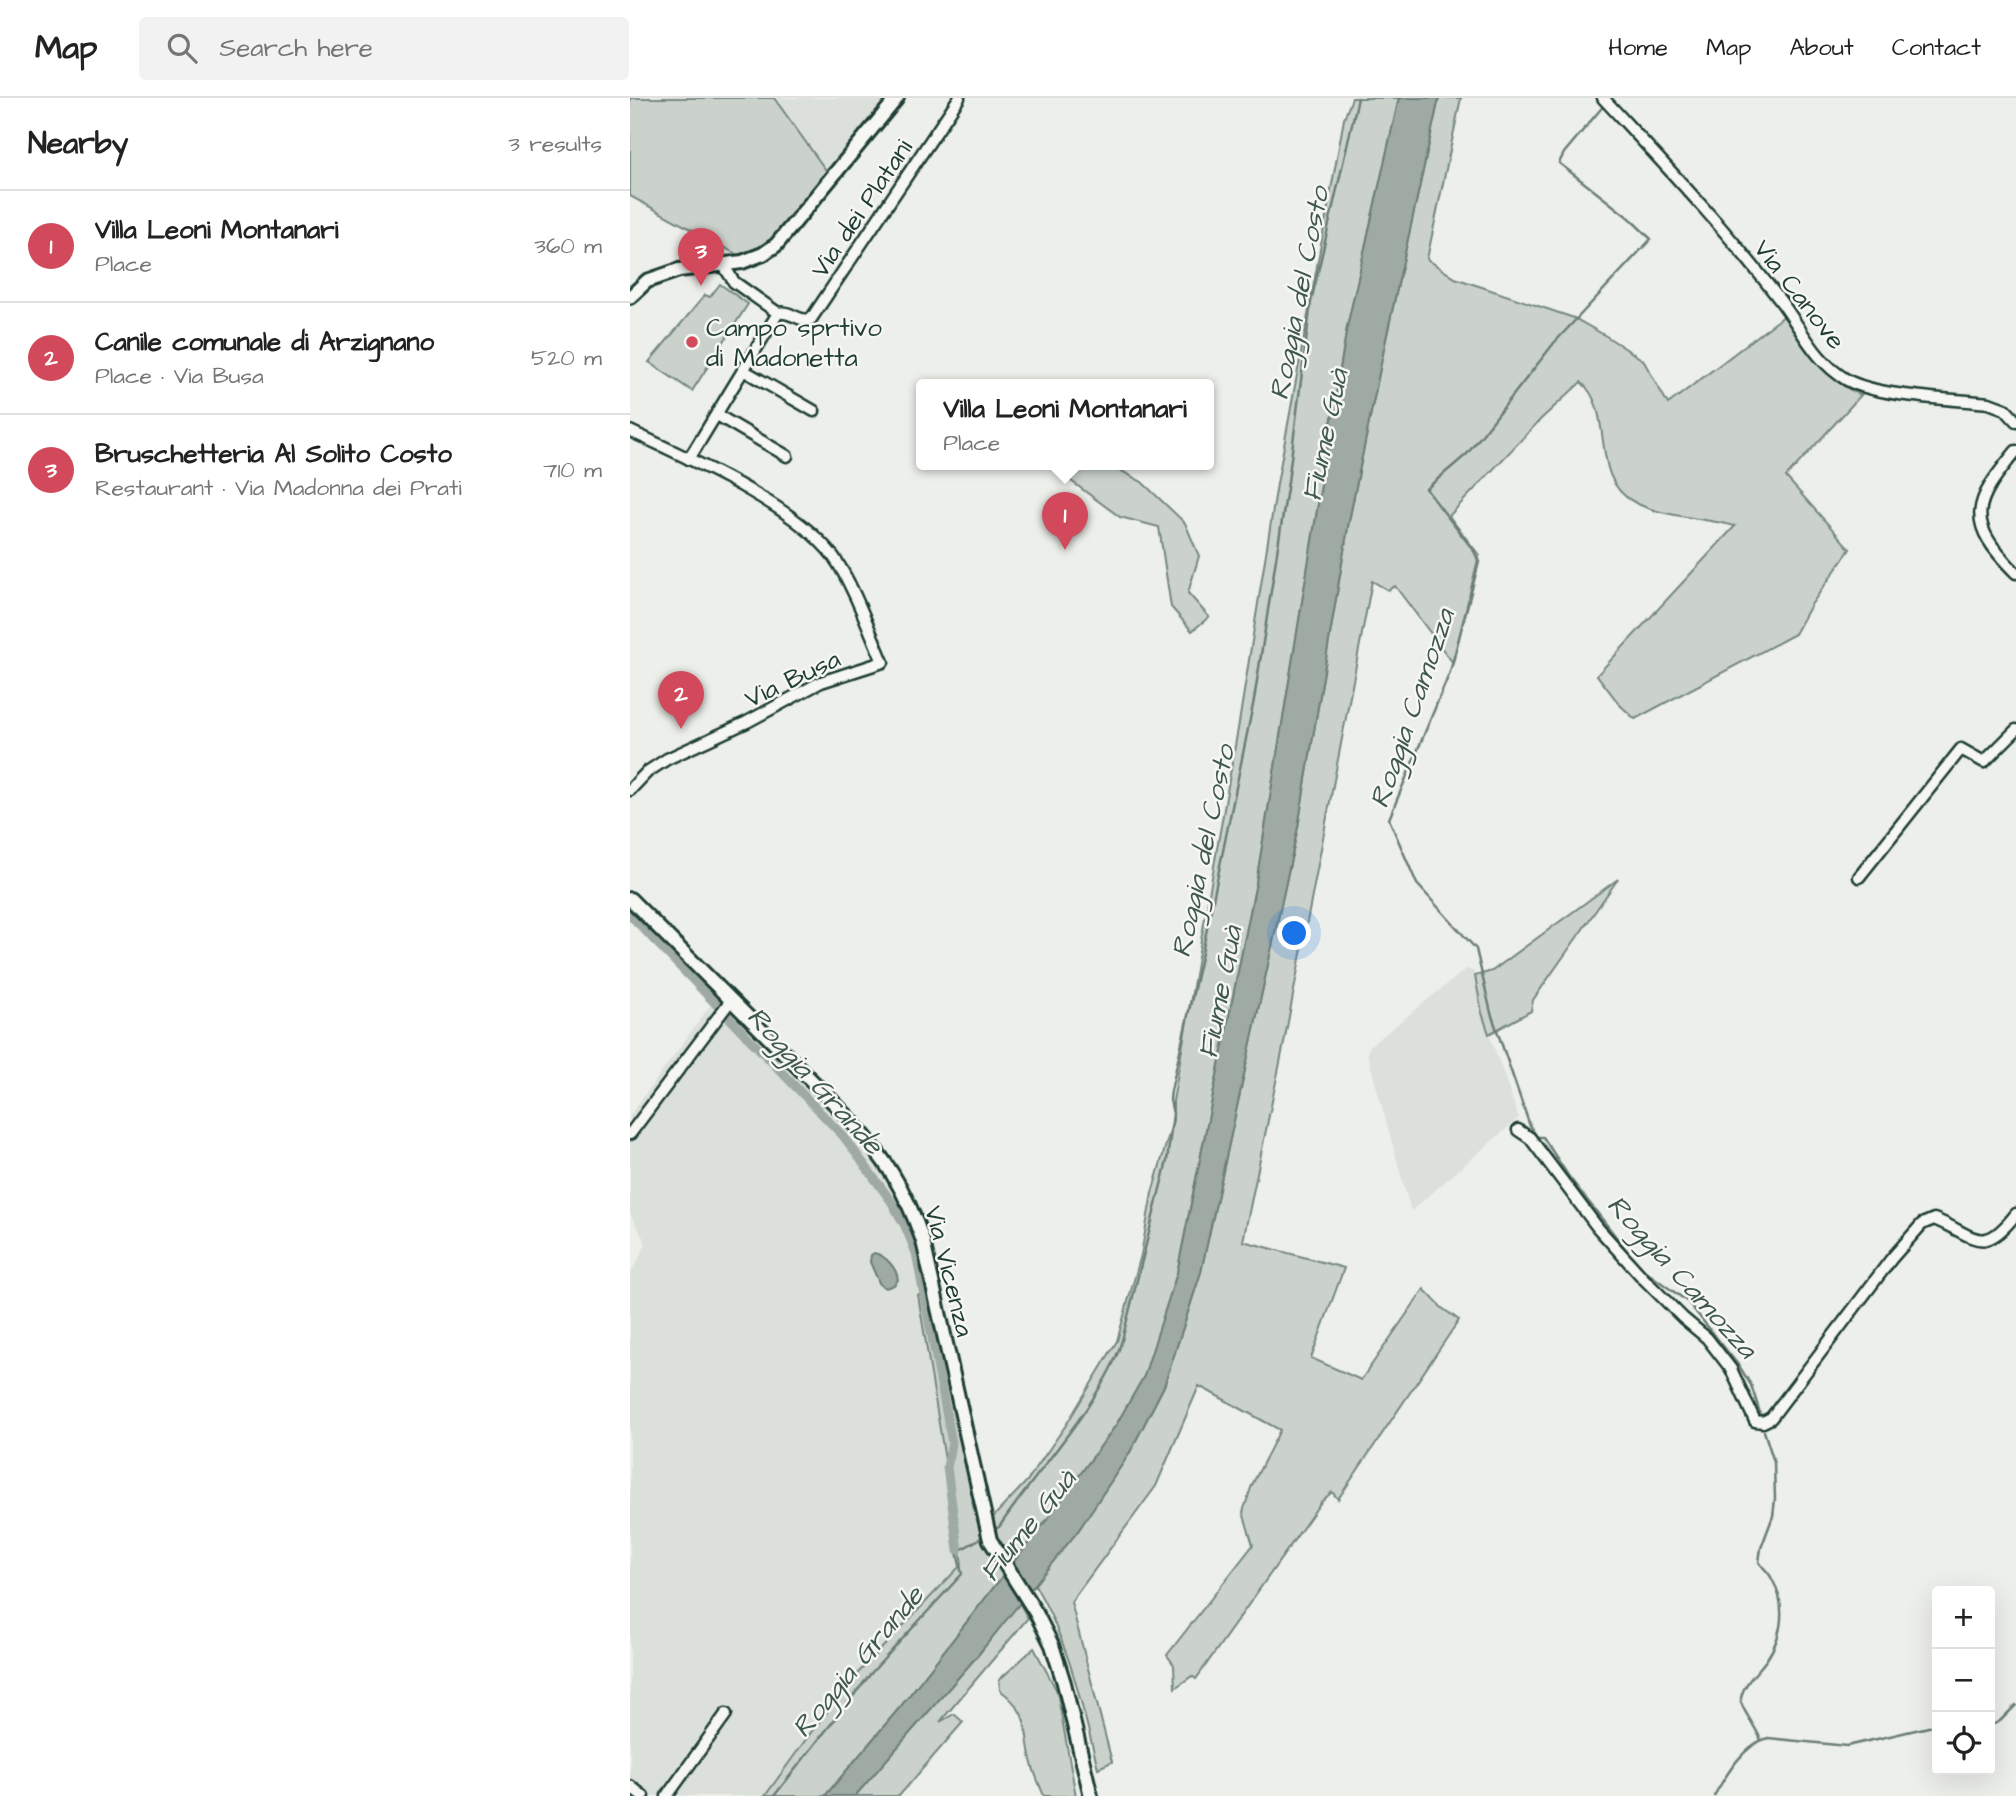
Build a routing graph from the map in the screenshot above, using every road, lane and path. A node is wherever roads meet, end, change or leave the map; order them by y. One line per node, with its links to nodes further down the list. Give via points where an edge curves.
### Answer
1 (897, 98): 4 (main road, via 776,245 763,254)
2 (960, 98): 6 (street, Via dei Platani, via 814,317 809,321)
3 (1606, 101): 10 (street, Via Canove, via 1714,220 1825,363 1867,388 1989,403 2005,409)
4 (724, 265): 5 (main road, via 679,270 647,281); 6 (street, Via dei Platani, via 734,282)
5 (630, 297)
6 (778, 313): 7 (street)
7 (744, 370): 8 (street); 9 (street)
8 (814, 411)
9 (717, 415): 13 (street); 14 (street)
10 (2016, 421)
11 (630, 431): 14 (street, Via Busa)
12 (2016, 451): 15 (street, via 1992,480 1980,514 1995,552)
13 (787, 456)
14 (690, 459): 17 (street, Via Busa, via 776,508 833,556 883,662 821,682 667,759)
15 (2016, 573)
16 (2016, 730): 18 (street, via 1984,762 1961,750)
17 (630, 790)
18 (1858, 877)
19 (630, 898): 20 (main road, Via Vicenza)
20 (731, 1000): 22 (street); 28 (main road, Via Vicenza, via 872,1144 911,1205 990,1540 1052,1645)
21 (1518, 1130): 23 (street, via 1530,1138 1598,1228 1643,1278 1707,1338 1731,1369 1755,1421 1771,1418 1922,1224 1934,1219 1974,1239 1989,1240)
22 (630, 1134)
23 (2016, 1214)
24 (726, 1714): 27 (street)
25 (630, 1786): 26 (street)
26 (643, 1796)
27 (667, 1796)
28 (1091, 1796)

